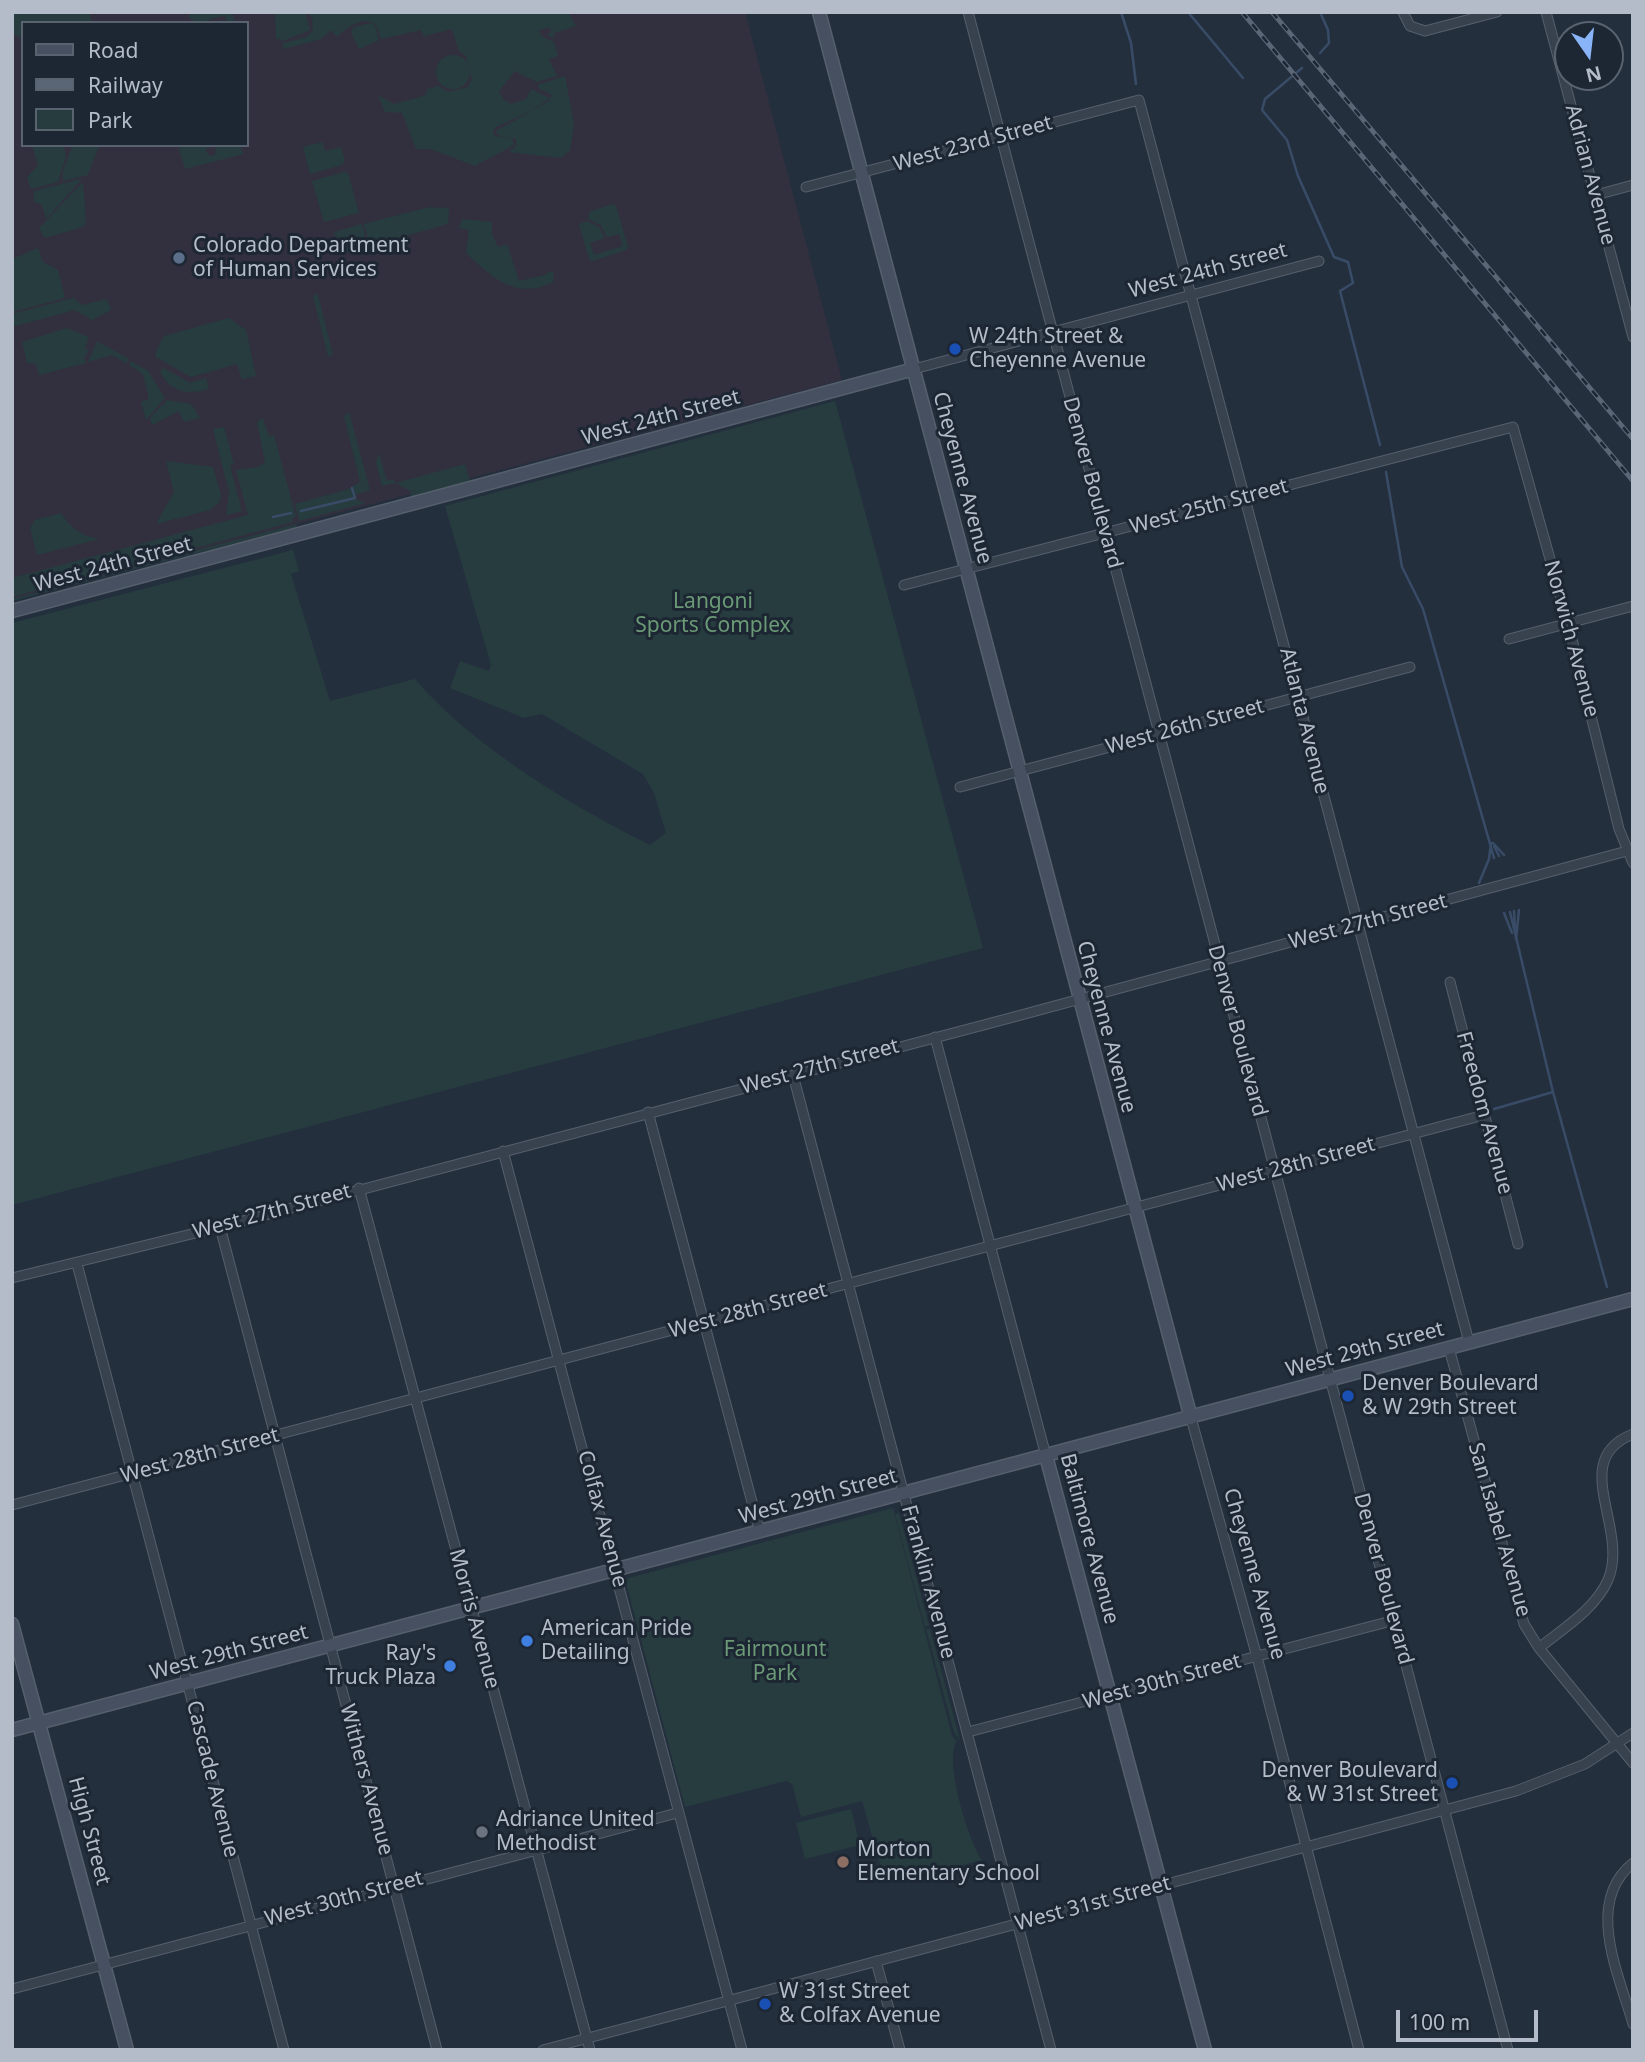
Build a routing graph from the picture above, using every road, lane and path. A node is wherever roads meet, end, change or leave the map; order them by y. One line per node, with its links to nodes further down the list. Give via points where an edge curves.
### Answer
1 (820, 12): 8 (street, Cheyenne Avenue)
2 (968, 12): 7 (street, Denver Boulevard)
3 (1402, 12): 4 (street, via 1410,26 1425,31)
4 (1497, 12)
5 (1546, 12): 11 (street, Adrian Avenue)
6 (1139, 100): 7 (street, West 23rd Street); 13 (street, Atlanta Avenue)
7 (998, 136): 8 (street, West 23rd Street); 14 (street, Denver Boulevard)
8 (863, 173): 10 (street, West 23rd Street); 16 (street, Cheyenne Avenue)
9 (1633, 185): 11 (street)
10 (806, 187)
11 (1596, 194): 15 (street, Adrian Avenue)
12 (1319, 261): 13 (street, West 24th Street)
13 (1190, 296): 14 (street, West 24th Street); 18 (street, Atlanta Avenue)
14 (1051, 332): 16 (street, West 24th Street); 19 (street, Denver Boulevard)
15 (1633, 337)
16 (914, 369): 20 (street, Cheyenne Avenue); 23 (street, West 24th Street)
17 (1513, 427): 18 (street, West 25th Street); 24 (street, Norwich Avenue)
18 (1245, 498): 19 (street, West 25th Street); 27 (street, Atlanta Avenue)
19 (1105, 534): 20 (street, West 25th Street); 28 (street, Denver Boulevard)
20 (966, 569): 21 (street, West 25th Street); 29 (street, Cheyenne Avenue)
21 (904, 585)
22 (1633, 606): 24 (street)
23 (12, 611)
24 (1568, 623): 25 (street); 31 (street, Norwich Avenue)
25 (1509, 639)
26 (1409, 667): 27 (street, West 26th Street)
27 (1297, 698): 28 (street, West 26th Street); 33 (street, Atlanta Avenue)
28 (1161, 733): 29 (street, West 26th Street); 34 (street, Denver Boulevard)
29 (1019, 771): 30 (street, West 26th Street); 36 (street, Cheyenne Avenue)
30 (960, 787)
31 (1627, 851): 32 (street, Norwich Avenue); 33 (street, West 27th Street)
32 (1633, 863)
33 (1357, 925): 34 (street, West 27th Street); 41 (street, Atlanta Avenue)
34 (1218, 962): 36 (street, West 27th Street); 43 (street, Denver Boulevard)
35 (1450, 982): 40 (street, Freedom Avenue)
36 (1079, 999): 37 (street, West 27th Street); 45 (street, Cheyenne Avenue)
37 (935, 1037): 38 (street, West 27th Street); 48 (street, Baltimore Avenue)
38 (793, 1075): 39 (street, West 27th Street); 51 (street, Franklin Avenue)
39 (648, 1112): 42 (street, West 27th Street); 53 (street)
40 (1484, 1115): 41 (street, West 28th Street); 47 (street, Freedom Avenue)
41 (1414, 1134): 43 (street, West 28th Street); 54 (street, Atlanta Avenue)
42 (503, 1151): 44 (street, West 27th Street); 56 (street, Colfax Avenue)
43 (1274, 1171): 45 (street, West 28th Street); 57 (street, Denver Boulevard)
44 (359, 1188): 46 (street, West 27th Street); 58 (street, Morris Avenue)
45 (1135, 1208): 48 (street, West 28th Street); 59 (street, Cheyenne Avenue)
46 (220, 1227): 49 (street, West 27th Street); 61 (street, Withers Avenue)
47 (1518, 1244)
48 (991, 1247): 51 (street, West 28th Street); 62 (street, Baltimore Avenue)
49 (77, 1264): 50 (street, West 27th Street); 63 (street, Cascade Avenue)
50 (12, 1278)
51 (848, 1285): 53 (street, West 28th Street); 64 (street, Franklin Avenue)
52 (1633, 1299): 54 (street, West 29th Street)
53 (704, 1322): 56 (street, West 28th Street); 66 (street)
54 (1469, 1342): 55 (street, West 29th Street)
55 (1449, 1348): 57 (street, West 29th Street); 72 (street, San Isabel Avenue, via 1518,1609)
56 (561, 1360): 58 (street, West 28th Street); 67 (street, Colfax Avenue)
57 (1329, 1380): 59 (street, West 29th Street); 69 (street, Denver Boulevard)
58 (418, 1398): 61 (street, West 28th Street); 68 (street, Morris Avenue)
59 (1191, 1418): 62 (street, West 29th Street); 73 (street, Cheyenne Avenue)
60 (1633, 1434): 72 (street, via 1613,1446 1602,1466 1603,1493 1615,1539 1608,1581 1591,1605)
61 (274, 1437): 63 (street, West 28th Street); 71 (street, Withers Avenue)
62 (1046, 1456): 64 (street, West 29th Street); 75 (street, Baltimore Avenue)
63 (131, 1474): 65 (street, West 28th Street); 74 (street, Cascade Avenue)
64 (904, 1493): 66 (street, West 29th Street); 78 (street, Franklin Avenue)
65 (12, 1505)
66 (760, 1532): 67 (street, West 29th Street)
67 (616, 1570): 68 (street, West 29th Street); 83 (street, Colfax Avenue)
68 (470, 1607): 71 (street, West 29th Street); 85 (street, Morris Avenue)
69 (1395, 1620): 73 (street, West 30th Street); 82 (street, Denver Boulevard)
70 (12, 1624): 76 (street, High Street)
71 (330, 1646): 74 (street, West 29th Street); 88 (street, Withers Avenue)
72 (1539, 1648): 80 (street, San Isabel Avenue)
73 (1258, 1657): 75 (street, West 30th Street); 84 (street, Cheyenne Avenue)
74 (188, 1684): 76 (street, West 29th Street); 89 (street, Cascade Avenue)
75 (1112, 1696): 78 (street, West 30th Street); 87 (street, Baltimore Avenue)
76 (39, 1723): 77 (street, West 29th Street); 92 (street, High Street)
77 (12, 1730)
78 (968, 1732): 90 (street, Franklin Avenue)
79 (1633, 1733): 80 (street, West 31st Street)
80 (1618, 1745): 81 (street, San Isabel Avenue); 82 (street, West 31st Street, via 1562,1775)
81 (1633, 1763)
82 (1444, 1810): 84 (street, West 31st Street); 107 (street, Denver Boulevard)
83 (677, 1812): 85 (street, West 30th Street); 94 (street, Colfax Avenue)
84 (1305, 1847): 87 (street, West 31st Street); 106 (street, Cheyenne Avenue)
85 (536, 1849): 88 (street, West 30th Street); 96 (street, Morris Avenue)
86 (1633, 1863): 95 (street, via 1612,1890 1607,1916)
87 (1161, 1886): 90 (street, West 31st Street); 105 (street, Baltimore Avenue)
88 (394, 1887): 89 (street, West 30th Street); 99 (street, Withers Avenue)
89 (250, 1924): 92 (street, West 30th Street); 98 (street, Cascade Avenue)
90 (1017, 1924): 91 (street, West 31st Street); 104 (street, Franklin Avenue)
91 (876, 1961): 94 (street, West 31st Street); 103 (street)
92 (106, 1964): 93 (street, West 30th Street); 97 (street, High Street)
93 (12, 1989)
94 (728, 2000): 96 (street, West 31st Street); 102 (street, Colfax Avenue)
95 (1633, 2024)
96 (587, 2038): 100 (street, West 31st Street); 101 (street, Morris Avenue)
97 (127, 2050)
98 (284, 2050)
99 (437, 2050)
100 (543, 2050)
101 (590, 2050)
102 (742, 2050)
103 (900, 2050)
104 (1051, 2050)
105 (1205, 2050)
106 (1359, 2050)
107 (1508, 2050)

